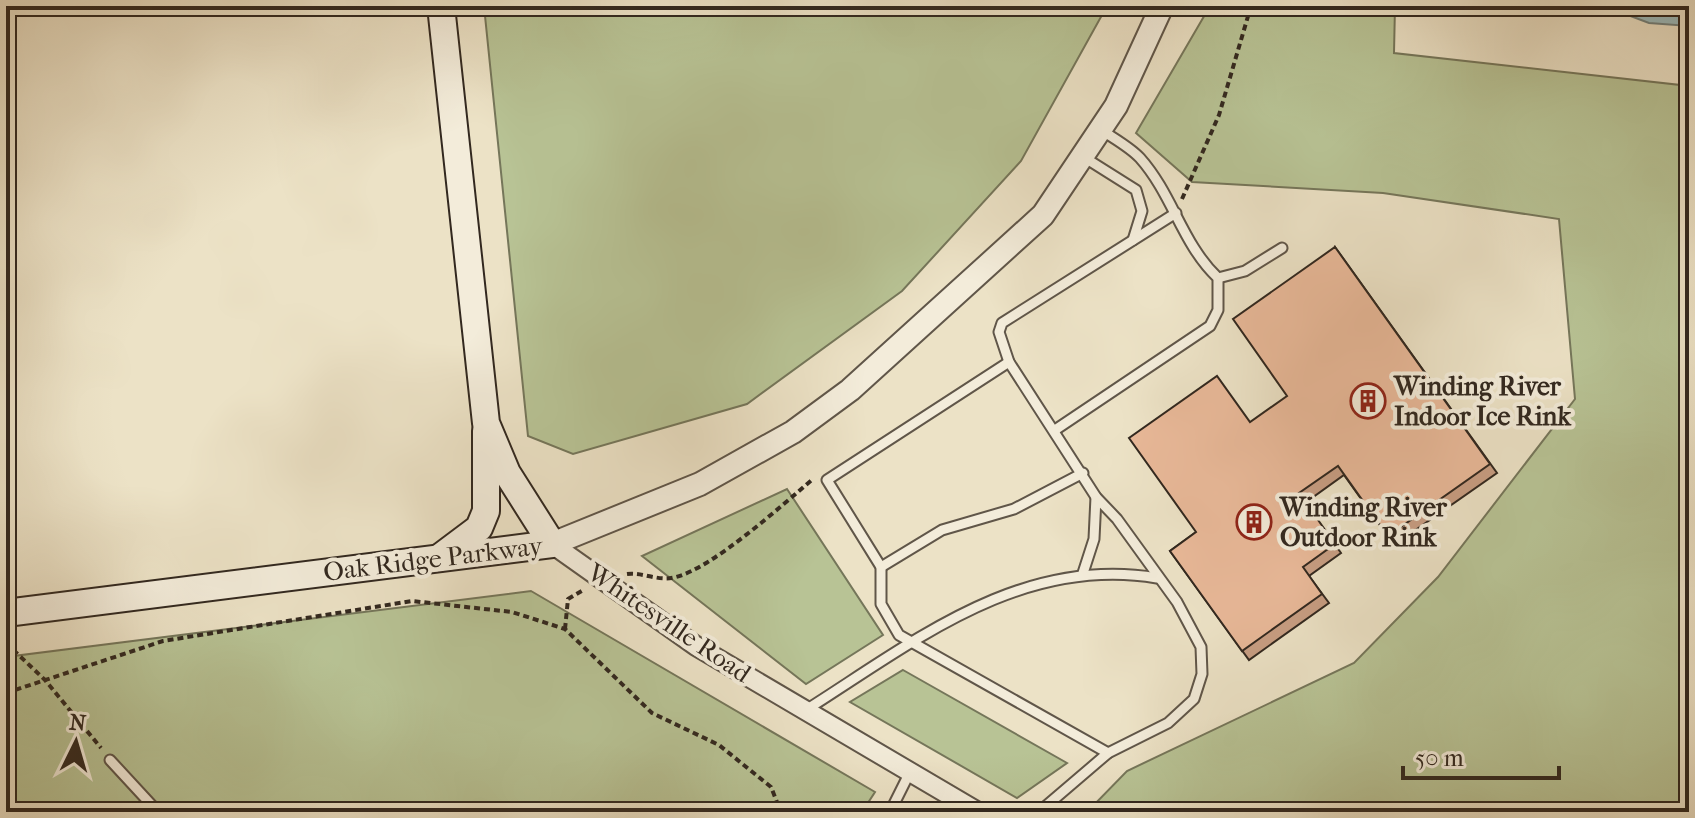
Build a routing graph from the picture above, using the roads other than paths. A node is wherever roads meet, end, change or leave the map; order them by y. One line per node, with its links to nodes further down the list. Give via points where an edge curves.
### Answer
1 (441, 6): 10 (main road, Whitesville Road)
2 (1162, 6): 3 (street, Oak Ridge Parkway)
3 (1100, 129): 4 (street, Oak Ridge Parkway); 5 (lane, via 1140,158)
4 (1082, 156): 6 (lane, via 1136,190 1142,211); 14 (street, Oak Ridge Parkway, via 1043,215 850,390 793,432 700,484)
5 (1176, 213): 6 (lane); 8 (lane, via 1202,263)
6 (1133, 240): 9 (lane, via 1002,323 1000,344)
7 (1282, 248): 8 (lane, via 1245,271)
8 (1218, 278): 11 (lane, via 1218,310 1210,326)
9 (1009, 362): 11 (lane); 16 (lane, via 827,480)
10 (486, 423): 14 (main road, Whitesville Road, via 507,473); 15 (main road, via 486,511 479,528)
11 (1055, 430): 12 (lane)
12 (1083, 473): 13 (lane); 16 (lane, via 1014,509 942,530)
13 (1096, 497): 17 (lane, via 1094,539); 18 (lane)
14 (552, 544): 15 (main road, Oak Ridge Parkway); 21 (street, Whitesville Road, via 696,646)
15 (439, 558): 19 (main road, Oak Ridge Parkway)
16 (881, 567): 20 (lane, via 881,604 899,635)
17 (1083, 573): 18 (lane); 20 (lane, via 1014,590)
18 (1157, 578): 22 (lane, via 1201,647 1202,674 1194,699 1168,723)
19 (6, 613)
20 (915, 641): 21 (lane); 22 (lane)
21 (806, 710): 24 (street, Whitesville Road)
22 (1108, 753): 28 (lane)
23 (110, 760): 25 (lane)
24 (910, 772): 26 (lane); 27 (street, Whitesville Road)
25 (158, 812)
26 (890, 812)
27 (978, 812)
28 (1039, 812)

